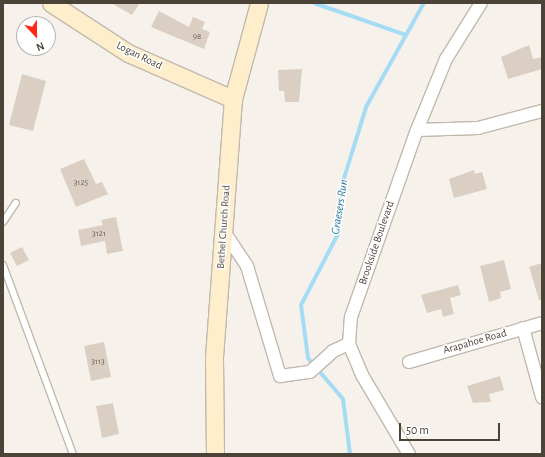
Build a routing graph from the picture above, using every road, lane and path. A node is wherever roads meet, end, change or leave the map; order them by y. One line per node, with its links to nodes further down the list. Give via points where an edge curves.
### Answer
1 (51, 3): 4 (street, Logan Road, via 128,53)
2 (259, 3): 4 (street, Bethel Church Road)
3 (481, 3): 6 (street, Brookside Boulevard, via 446,59)
4 (233, 99): 9 (street, Bethel Church Road)
5 (542, 111): 6 (street, via 478,128)
6 (417, 130): 13 (street, Brookside Boulevard, via 351,317)
7 (16, 203): 8 (lane)
8 (3, 222)
9 (223, 230): 13 (street, via 247,266 280,376 310,372); 17 (street, Bethel Church Road, via 214,357)
10 (3, 265): 16 (lane)
11 (542, 323): 12 (street, Arapahoe Road)
12 (523, 328): 14 (street, Arapahoe Road); 15 (street)
13 (349, 344): 18 (street, via 362,375)
14 (409, 362)
15 (542, 397)
16 (73, 454)
17 (215, 454)
18 (409, 454)

